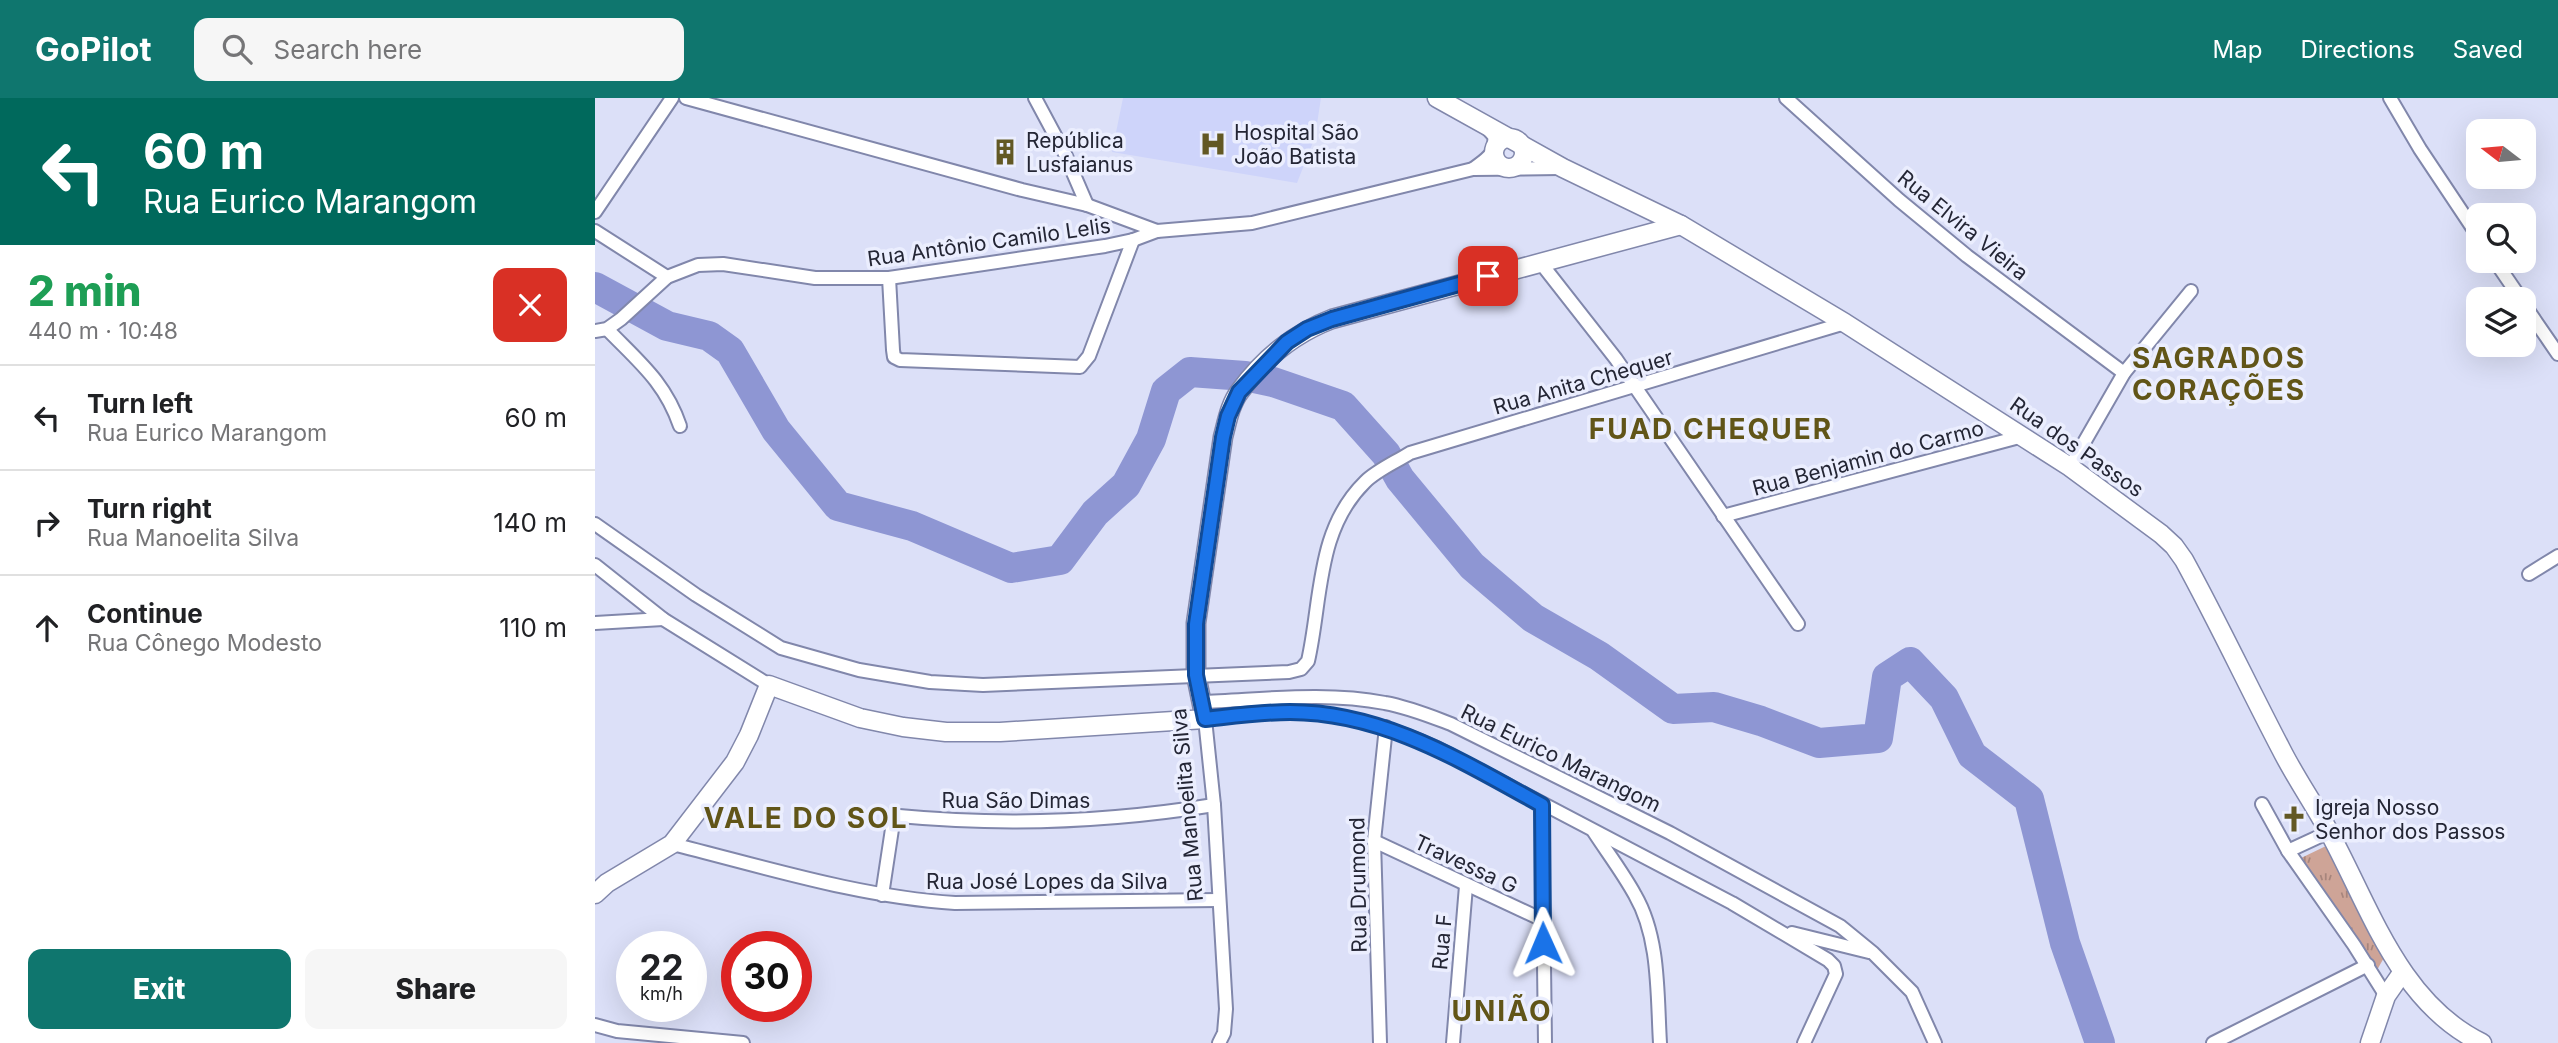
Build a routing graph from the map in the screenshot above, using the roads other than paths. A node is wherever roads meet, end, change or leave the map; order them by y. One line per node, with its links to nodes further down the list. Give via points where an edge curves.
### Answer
1 (672, 98): 14 (street)
2 (686, 98): 13 (street)
3 (1035, 98): 13 (street)
4 (1437, 98): 7 (street, Rua dos Passos)
5 (1786, 98): 28 (street, Rua Elvira Vieira, via 1966,256)
6 (2390, 98): 15 (street)
7 (1481, 122): 8 (street, Rua dos Passos); 9 (street, via 1494,136)
8 (1515, 139): 9 (street, via 1500,140); 10 (street, via 1524,154 1516,165); 11 (street, Rua dos Passos)
9 (1495, 149): 10 (street, via 1497,161); 12 (street)
10 (1507, 167): 11 (street); 12 (street)
11 (1563, 168): 16 (street, Rua dos Passos)
12 (1473, 169): 18 (street, via 1252,223)
13 (1087, 205): 18 (street)
14 (595, 212)
15 (2466, 218)
16 (1681, 225): 20 (street); 25 (street, Rua dos Passos)
17 (595, 231): 21 (street)
18 (1157, 231): 19 (street, Rua Antônio Camilo Lelis)
19 (1133, 240): 22 (street, Rua Antônio Camilo Lelis); 22 (street, via 1089,356 1080,367 900,360 894,357)
20 (1540, 262): 29 (street); 41 (street, Rua Manoelita Silva, via 1307,329 1239,392 1223,437 1196,624)
21 (667, 277): 22 (street, Rua Antônio Camilo Lelis, via 710,263 815,278); 26 (street, Rua Antônio Camilo Lelis, via 621,319)
22 (888, 278)
23 (2191, 291): 28 (street)
24 (2536, 322): 27 (street)
25 (1845, 323): 29 (street, Rua Anita Chequer); 31 (street, Rua dos Passos)
26 (601, 330): 30 (street, via 662,386)
27 (2558, 354)
28 (2124, 373): 32 (street)
29 (1634, 388): 33 (street); 41 (street, Rua Anita Chequer, via 1410,453 1367,480 1334,525 1308,661 1301,669)
30 (680, 426)
31 (2023, 436): 32 (street, Rua dos Passos); 33 (street, Rua Benjamin do Carmo)
32 (2070, 467): 49 (street, Rua dos Passos, via 2175,546)
33 (1723, 516): 40 (street)
34 (595, 524): 41 (street, via 781,648 859,670 983,685)
35 (2558, 556): 37 (street)
36 (596, 566): 38 (street)
37 (2529, 574)
38 (663, 619): 39 (street); 42 (street)
39 (595, 623)
40 (1798, 624)
41 (1196, 675): 43 (street, Rua Manoelita Silva)
42 (769, 685): 43 (street, via 860,718 946,732 1000,732); 51 (street, via 736,762)
43 (1203, 710): 44 (street, via 1319,714); 46 (street, Rua Manoelita Silva); 59 (street, Rua Eurico Marangom, via 1351,698 1417,711 1670,833 1840,926)
44 (1386, 727): 47 (street, via 1437,748); 50 (street, Rua Drumond)
45 (2262, 804): 52 (street)
46 (1214, 805): 55 (street, Rua São Dimas, via 1080,821 899,817 892,829); 56 (street, Rua Manoelita Silva)
47 (1542, 805): 48 (street); 57 (street)
48 (1593, 831): 58 (street); 71 (street, via 1636,895 1645,917 1652,945)
49 (2329, 832): 52 (street); 61 (street, Rua dos Passos)
50 (1374, 841): 53 (street, Travessa G); 68 (street, Rua Drumond)
51 (672, 844): 54 (street); 55 (street, Rua José Lopes da Silva)
52 (2288, 851): 60 (street)
53 (1466, 886): 57 (street, Travessa G); 69 (street, Rua F)
54 (595, 894)
55 (882, 895): 56 (street, Rua José Lopes da Silva, via 955,903)
56 (1219, 900): 67 (street, Rua Manoelita Silva, via 1226,1009)
57 (1543, 920): 70 (street)
58 (1779, 929): 59 (street); 72 (street, via 1828,960 1836,974)
59 (1873, 953): 73 (street, Rua Eurico Marangom, via 1912,992)
60 (2368, 965): 62 (street); 74 (street)
61 (2402, 973): 62 (street); 76 (street, Rua dos Passos, via 2437,1012)
62 (2386, 996): 75 (street)
63 (595, 1025): 64 (street)
64 (617, 1037): 65 (street)
65 (693, 1041): 66 (street)
66 (743, 1043)
67 (1219, 1043)
68 (1380, 1043)
69 (1453, 1043)
70 (1545, 1043)
71 (1660, 1043)
72 (1804, 1043)
73 (1935, 1043)
74 (2213, 1043)
75 (2370, 1043)
76 (2482, 1043)

